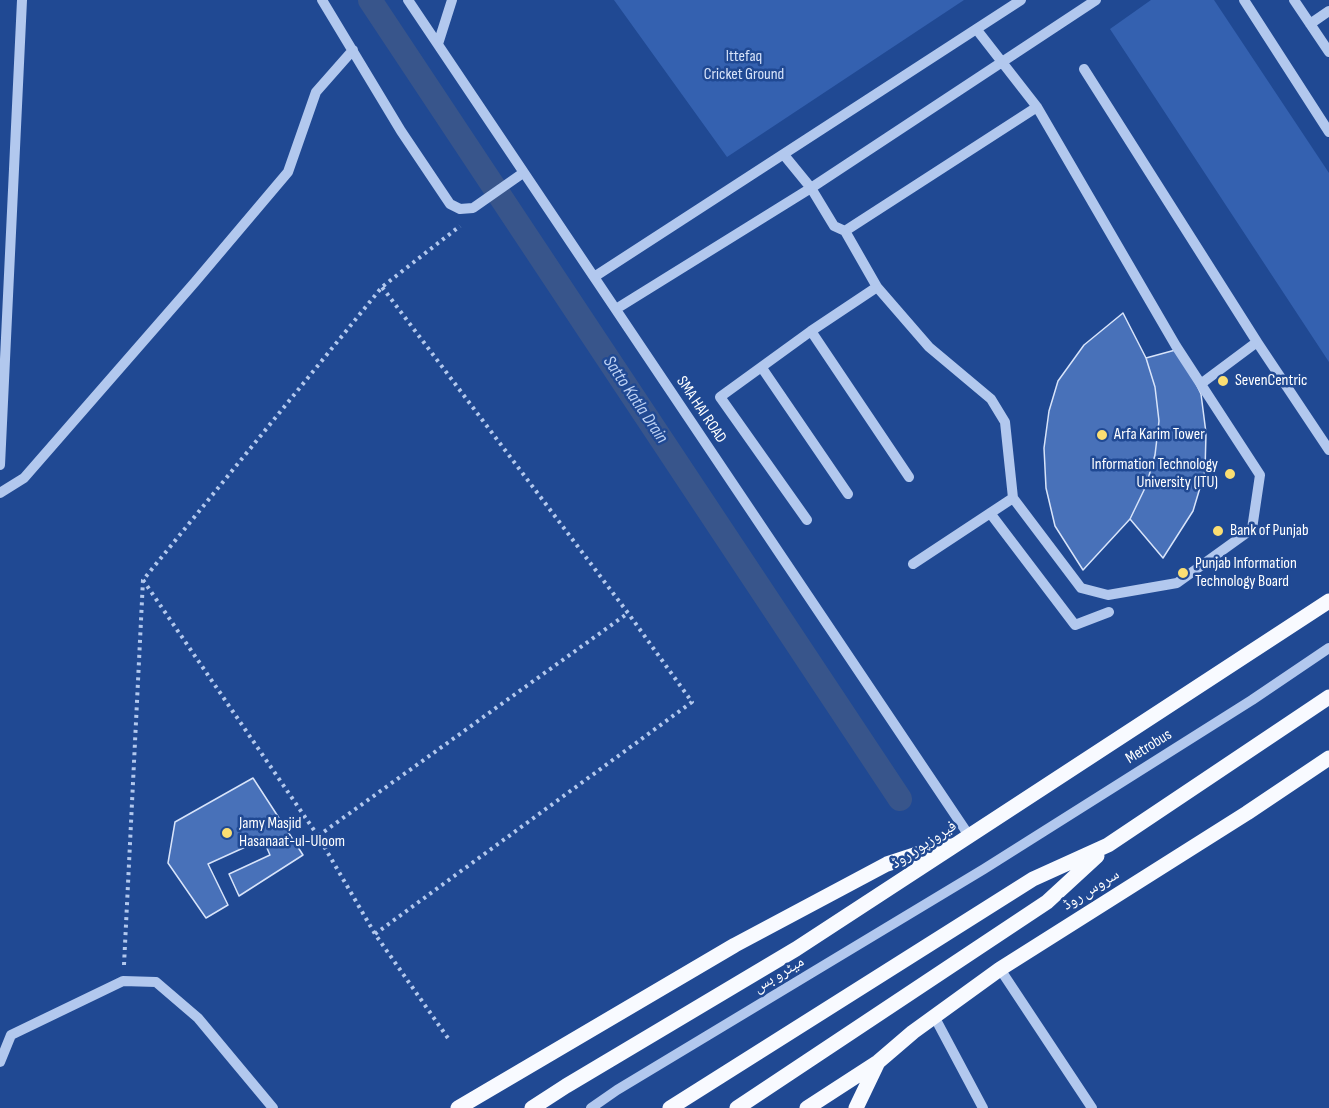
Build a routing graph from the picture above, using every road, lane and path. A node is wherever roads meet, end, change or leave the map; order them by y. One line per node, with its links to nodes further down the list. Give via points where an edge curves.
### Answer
1 (22, 0): 33 (street)
2 (322, 0): 13 (street)
3 (408, 0): 12 (street, SMA HAI ROAD)
4 (452, 0): 12 (street)
5 (1021, 0): 11 (street)
6 (1096, 0): 15 (street)
7 (1244, 0): 18 (street)
8 (1294, 0): 10 (street)
9 (1329, 11): 10 (street)
10 (1310, 24): 14 (street)
11 (976, 30): 15 (street); 19 (street)
12 (438, 44): 20 (street, SMA HAI ROAD)
13 (353, 50): 22 (street, via 450,204 460,209); 35 (street, via 316,92 288,172 24,477)
14 (1329, 52)
15 (1002, 62): 17 (street); 21 (street)
16 (1084, 69): 29 (street)
17 (1037, 107): 23 (street); 31 (street, via 1176,346)
18 (1329, 132)
19 (784, 155): 21 (street); 24 (street)
20 (523, 173): 22 (street); 24 (street, SMA HAI ROAD)
21 (811, 188): 23 (street, via 834,225); 27 (street)
22 (473, 208): 25 (path, via 470,219)
23 (845, 231): 26 (street)
24 (594, 277): 27 (street, SMA HAI ROAD)
25 (382, 287): 41 (path); 44 (path)
26 (877, 287): 28 (street); 37 (street, via 929,347 991,399 1005,422)
27 (616, 309): 49 (street, SMA HAI ROAD)
28 (811, 332): 30 (street); 34 (street)
29 (1257, 342): 31 (street); 32 (street)
30 (762, 368): 36 (street); 39 (street, via 720,398)
31 (1202, 383): 37 (street, via 1260,475 1252,529 1177,582 1108,595 1081,588)
32 (1329, 450)
33 (0, 465)
34 (909, 477)
35 (0, 493)
36 (848, 494)
37 (1013, 498): 38 (street)
38 (990, 513): 40 (street); 43 (street, via 1075,625)
39 (807, 520)
40 (913, 564)
41 (143, 580): 48 (path); 54 (path)
42 (1329, 601): 49 (main road, فیروزپور روڈ)
43 (1109, 612)
44 (628, 613): 48 (path); 52 (path, via 692,702)
45 (1329, 648): 51 (street, Metrobus)
46 (1329, 697): 50 (main road)
47 (1329, 758): 53 (main road, سروس روڈ)
48 (318, 836): 52 (path)
49 (970, 837): 62 (main road, via 887,864 735,945); 63 (main road, فیروزپور روڈ, via 796,950)
50 (1108, 845): 65 (main road, via 1034,879); 66 (main road, via 1047,902)
51 (984, 869): 64 (street, میٹرو بس)
52 (375, 934): 58 (path)
53 (1000, 969): 55 (main road, سروس روڈ); 70 (street)
54 (123, 981): 57 (street); 61 (street, via 156,982 198,1018)
55 (934, 1016): 60 (main road, سروس روڈ); 69 (street)
56 (0, 1028): 57 (street)
57 (11, 1035): 59 (street)
58 (450, 1041)
59 (0, 1062)
60 (879, 1062): 67 (main road); 68 (main road)
61 (273, 1108)
62 (458, 1108)
63 (532, 1108)
64 (591, 1108)
65 (670, 1108)
66 (737, 1108)
67 (807, 1108)
68 (856, 1108)
69 (983, 1108)
70 (1092, 1108)

